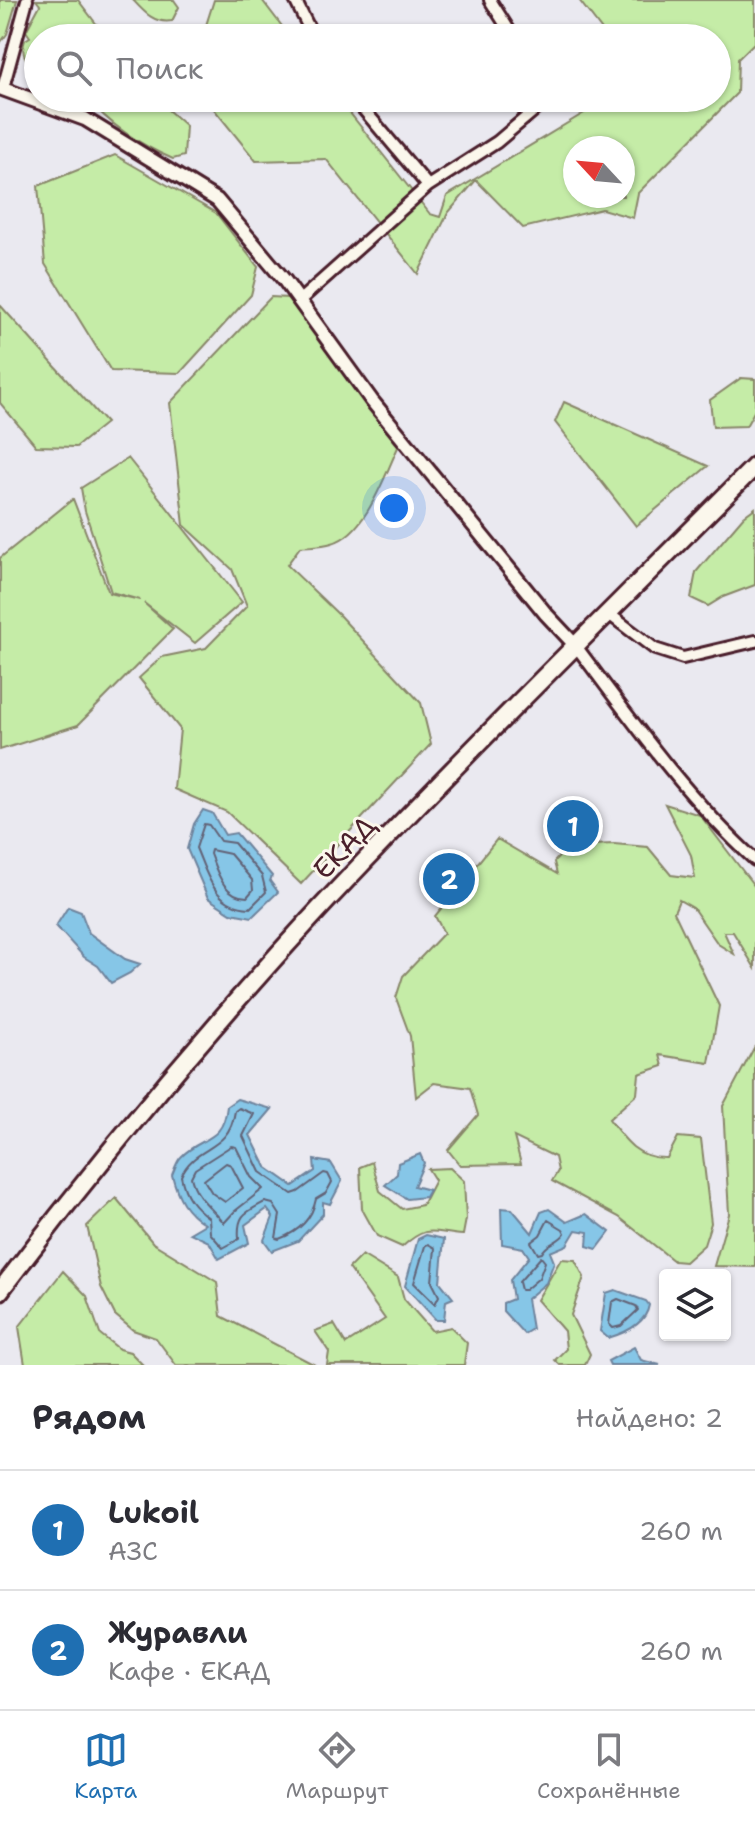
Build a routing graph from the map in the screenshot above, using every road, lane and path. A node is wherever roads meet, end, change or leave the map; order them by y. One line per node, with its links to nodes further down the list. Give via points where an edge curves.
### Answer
1 (27, 0): 6 (street)
2 (295, 0): 4 (street)
3 (490, 0): 5 (street)
4 (307, 24)
5 (505, 24)
6 (1, 88): 7 (street)
7 (24, 96)
8 (66, 112): 12 (street, via 217,200)
9 (366, 112): 11 (street)
10 (535, 112): 11 (street)
11 (428, 186): 12 (street)
12 (299, 301): 16 (street, via 372,401)
13 (755, 466): 14 (highway, ЕКАД)
14 (609, 614): 16 (highway, ЕКАД); 18 (street)
15 (755, 641): 18 (street, via 683,658)
16 (576, 646): 19 (street, via 677,778); 20 (highway, ЕКАД, via 310,920 184,1062)
17 (636, 646): 18 (street)
18 (651, 646)
19 (755, 860)
20 (0, 1291)

